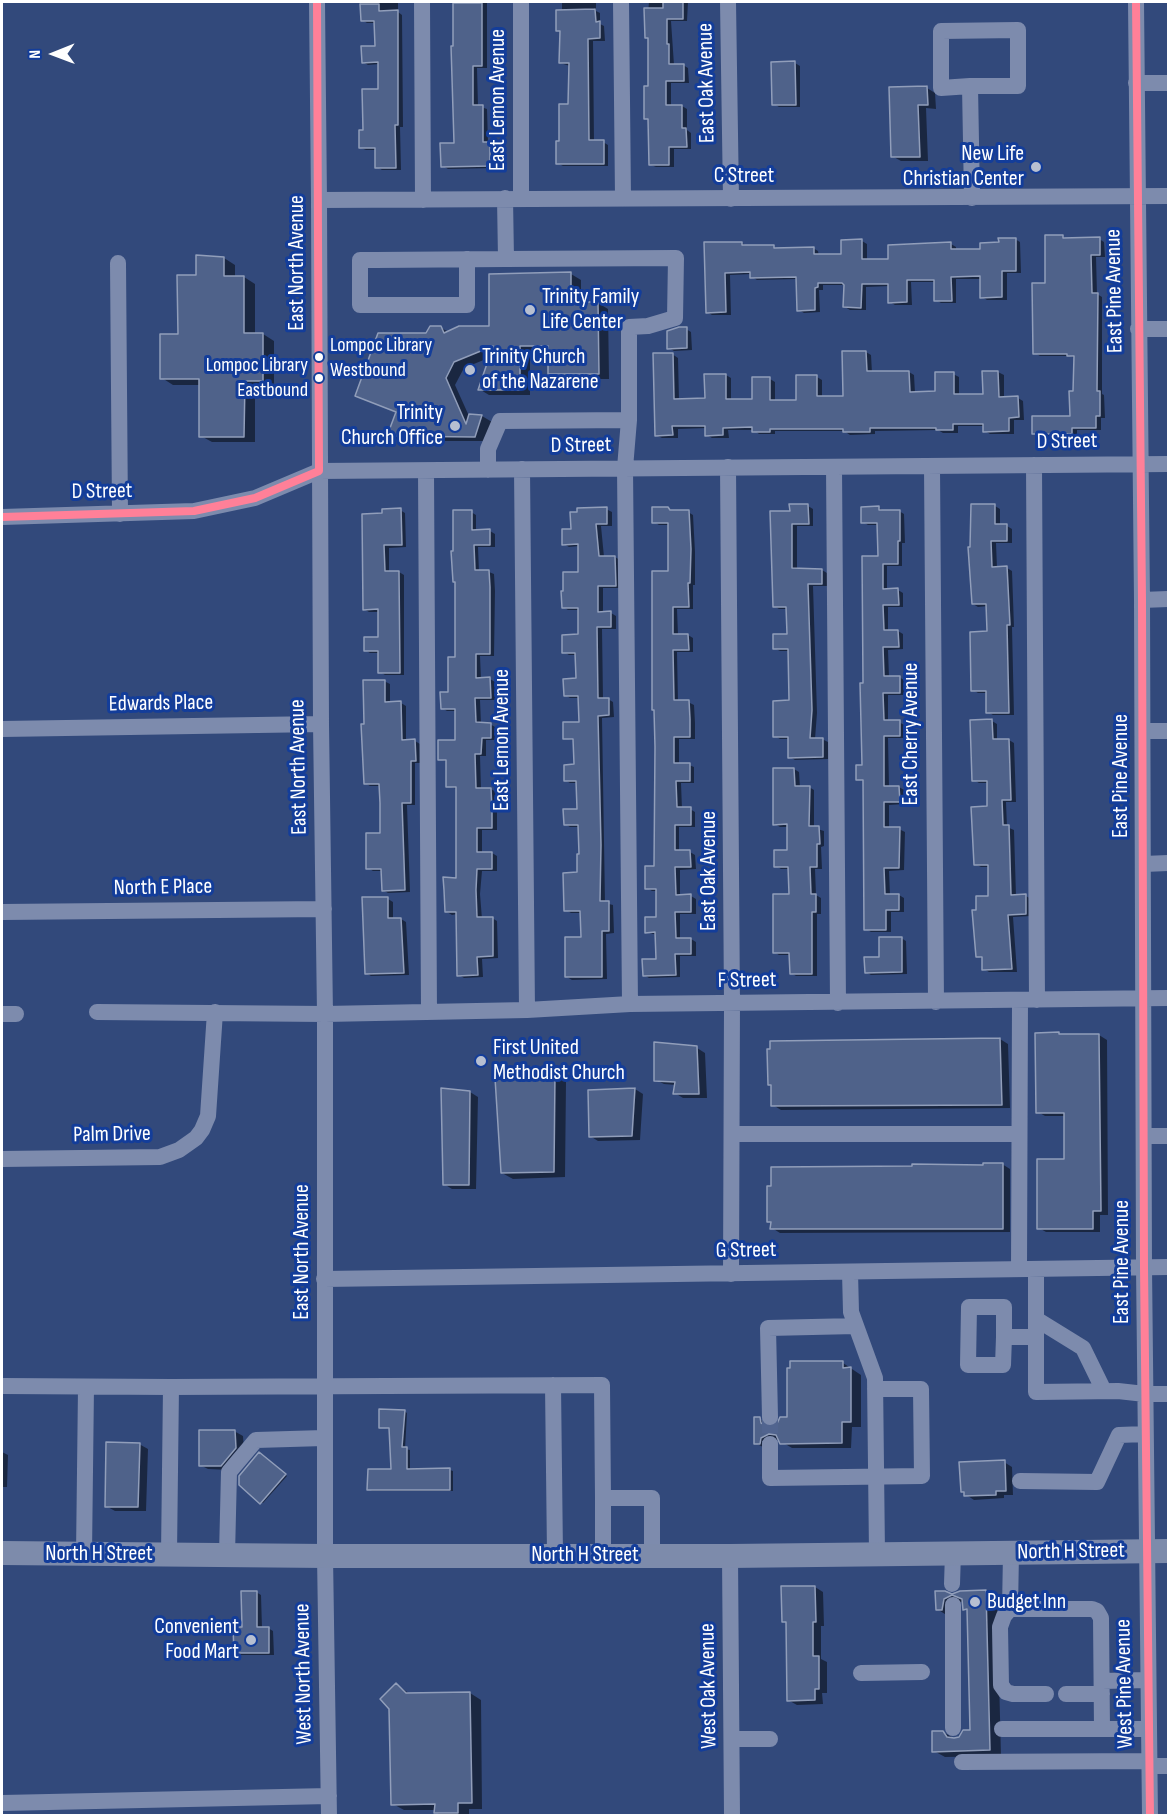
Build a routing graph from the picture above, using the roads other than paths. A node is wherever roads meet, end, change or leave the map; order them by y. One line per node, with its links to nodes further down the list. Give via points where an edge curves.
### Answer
1 (317, 2): 16 (street, East North Avenue)
2 (422, 2): 17 (street)
3 (521, 2): 12 (street, East Lemon Avenue)
4 (621, 2): 13 (street)
5 (728, 2): 15 (street, East Oak Avenue)
6 (1136, 2): 7 (street, East Pine Avenue)
7 (1136, 83): 8 (street); 11 (street, East Pine Avenue)
8 (1168, 83)
9 (970, 86): 9 (street, via 941,87 941,31 1018,30 1018,86); 14 (street)
10 (1168, 196): 11 (street, C Street)
11 (1137, 197): 14 (street, C Street); 21 (street, East Pine Avenue)
12 (513, 198): 13 (street, C Street); 17 (street, C Street); 19 (street, East Lemon Avenue)
13 (622, 198): 15 (street, C Street)
14 (972, 198): 15 (street, C Street)
15 (731, 199)
16 (320, 200): 17 (street, C Street); 33 (street, East North Avenue)
17 (423, 200)
18 (467, 259): 18 (street, via 360,260 360,305 467,305); 19 (street)
19 (506, 259): 23 (street, via 676,258 675,318 629,327)
20 (118, 262): 35 (street)
21 (1138, 329): 22 (street); 24 (street, East Pine Avenue)
22 (1168, 329)
23 (629, 420): 30 (street); 32 (street, via 500,421 488,449)
24 (1140, 464): 25 (street, D Street); 26 (street, D Street); 38 (street, East Pine Avenue)
25 (1168, 464)
26 (1034, 465): 29 (street, D Street); 49 (street)
27 (728, 467): 28 (street, D Street); 30 (street, D Street); 53 (street, East Oak Avenue)
28 (834, 467): 29 (street, D Street); 51 (street)
29 (932, 467): 50 (street, East Cherry Avenue)
30 (626, 468): 31 (street, D Street); 52 (street)
31 (522, 469): 32 (street, D Street); 54 (street, East Lemon Avenue)
32 (488, 470): 34 (street, D Street)
33 (319, 471): 34 (street, D Street); 35 (street, D Street, via 255,498 194,511); 39 (street, East North Avenue)
34 (426, 471): 57 (street)
35 (120, 514): 36 (street, D Street)
36 (2, 517)
37 (1168, 599): 38 (street)
38 (1142, 600): 41 (street, East Pine Avenue)
39 (321, 724): 40 (street, Edwards Place); 45 (street, East North Avenue)
40 (2, 729)
41 (1143, 731): 42 (street); 44 (street, East Pine Avenue)
42 (1168, 731)
43 (1168, 863): 44 (street)
44 (1144, 864): 47 (street, East Pine Avenue)
45 (324, 909): 46 (street, North E Place); 58 (street, East North Avenue)
46 (2, 912)
47 (1144, 998): 48 (street, F Street); 49 (street, F Street); 61 (street, East Pine Avenue)
48 (1168, 998)
49 (1029, 1000): 50 (street, F Street); 60 (street)
50 (936, 1002): 51 (street, F Street)
51 (838, 1003): 53 (street, F Street)
52 (630, 1004): 53 (street, F Street); 54 (street, F Street)
53 (732, 1004): 59 (street, East Oak Avenue)
54 (526, 1010): 57 (street, F Street)
55 (97, 1012): 56 (street)
56 (215, 1012): 58 (street); 63 (street, Palm Drive, via 208,1116 196,1138 179,1150 160,1157)
57 (429, 1012): 58 (street, F Street)
58 (326, 1014): 70 (street, East North Avenue)
59 (732, 1134): 60 (street); 69 (street, East Oak Avenue)
60 (1020, 1134): 66 (street)
61 (1145, 1136): 62 (street); 64 (street, East Pine Avenue)
62 (1168, 1136)
63 (2, 1159)
64 (1144, 1268): 65 (street, G Street); 67 (street, G Street); 82 (street, East Pine Avenue)
65 (1168, 1268)
66 (1019, 1269): 67 (street, G Street); 68 (street, G Street)
67 (1036, 1269): 71 (street)
68 (850, 1272): 69 (street, G Street); 72 (street, via 850,1312)
69 (731, 1274): 70 (street, G Street)
70 (324, 1279): 78 (street, East North Avenue)
71 (1036, 1319): 74 (street); 81 (street, via 1083,1348)
72 (856, 1326): 80 (street, via 875,1378); 84 (street, via 768,1328)
73 (1004, 1337): 74 (street)
74 (1036, 1337): 81 (street, via 1036,1392)
75 (553, 1385): 78 (street); 90 (street, via 602,1385); 100 (street)
76 (2, 1386): 77 (street)
77 (86, 1386): 79 (street); 96 (street)
78 (324, 1386): 79 (street); 86 (street, East North Avenue)
79 (171, 1387): 97 (street)
80 (875, 1389): 88 (street); 88 (street, via 921,1389 922,1476)
81 (1104, 1391): 82 (street)
82 (1145, 1394): 83 (street); 85 (street, East Pine Avenue)
83 (1168, 1394)
84 (770, 1417)
85 (1145, 1434): 89 (street, via 1119,1435 1097,1482); 92 (street, East Pine Avenue)
86 (324, 1438): 91 (street, East North Avenue); 98 (street, via 256,1440 229,1472)
87 (770, 1444): 88 (street, via 770,1478)
88 (876, 1476): 99 (street)
89 (1020, 1481)
90 (603, 1498): 101 (street); 102 (street, via 652,1498)
91 (324, 1532): 103 (street, West North Avenue)
92 (1157, 1551): 95 (highway, North H Street); 110 (street, West Pine Avenue)
93 (2, 1553): 96 (highway, North H Street)
94 (953, 1553): 95 (highway, North H Street); 99 (highway, North H Street); 105 (street)
95 (1011, 1553): 107 (street)
96 (84, 1554): 97 (highway, North H Street)
97 (169, 1554): 98 (highway, North H Street)
98 (226, 1554): 103 (highway, North H Street)
99 (877, 1554): 104 (highway, North H Street)
100 (555, 1555): 101 (highway, North H Street); 103 (highway, North H Street)
101 (603, 1555): 102 (highway, North H Street)
102 (652, 1555): 104 (highway, North H Street)
103 (325, 1556): 123 (street, West North Avenue)
104 (730, 1556): 118 (street, West Oak Avenue)
105 (952, 1584)
106 (953, 1605): 114 (street)
107 (1010, 1609): 111 (street, via 1097,1611 1101,1618); 112 (street, via 1000,1627 1001,1685 1013,1694)
108 (922, 1672): 109 (street)
109 (861, 1673)
110 (1148, 1680): 111 (street); 117 (street, West Pine Avenue)
111 (1102, 1688): 113 (street); 116 (street)
112 (1046, 1694)
113 (1066, 1694)
114 (953, 1728)
115 (1002, 1729): 116 (street)
116 (1102, 1729): 117 (street)
117 (1149, 1729): 121 (street, West Pine Avenue)
118 (732, 1739): 119 (street); 126 (street, West Oak Avenue)
119 (770, 1739)
120 (962, 1762): 121 (street)
121 (1149, 1763): 122 (street); 127 (street, West Pine Avenue)
122 (1168, 1766)
123 (329, 1796): 124 (street); 125 (street, West North Avenue)
124 (2, 1803)
125 (329, 1815)
126 (732, 1815)
127 (1150, 1815)

